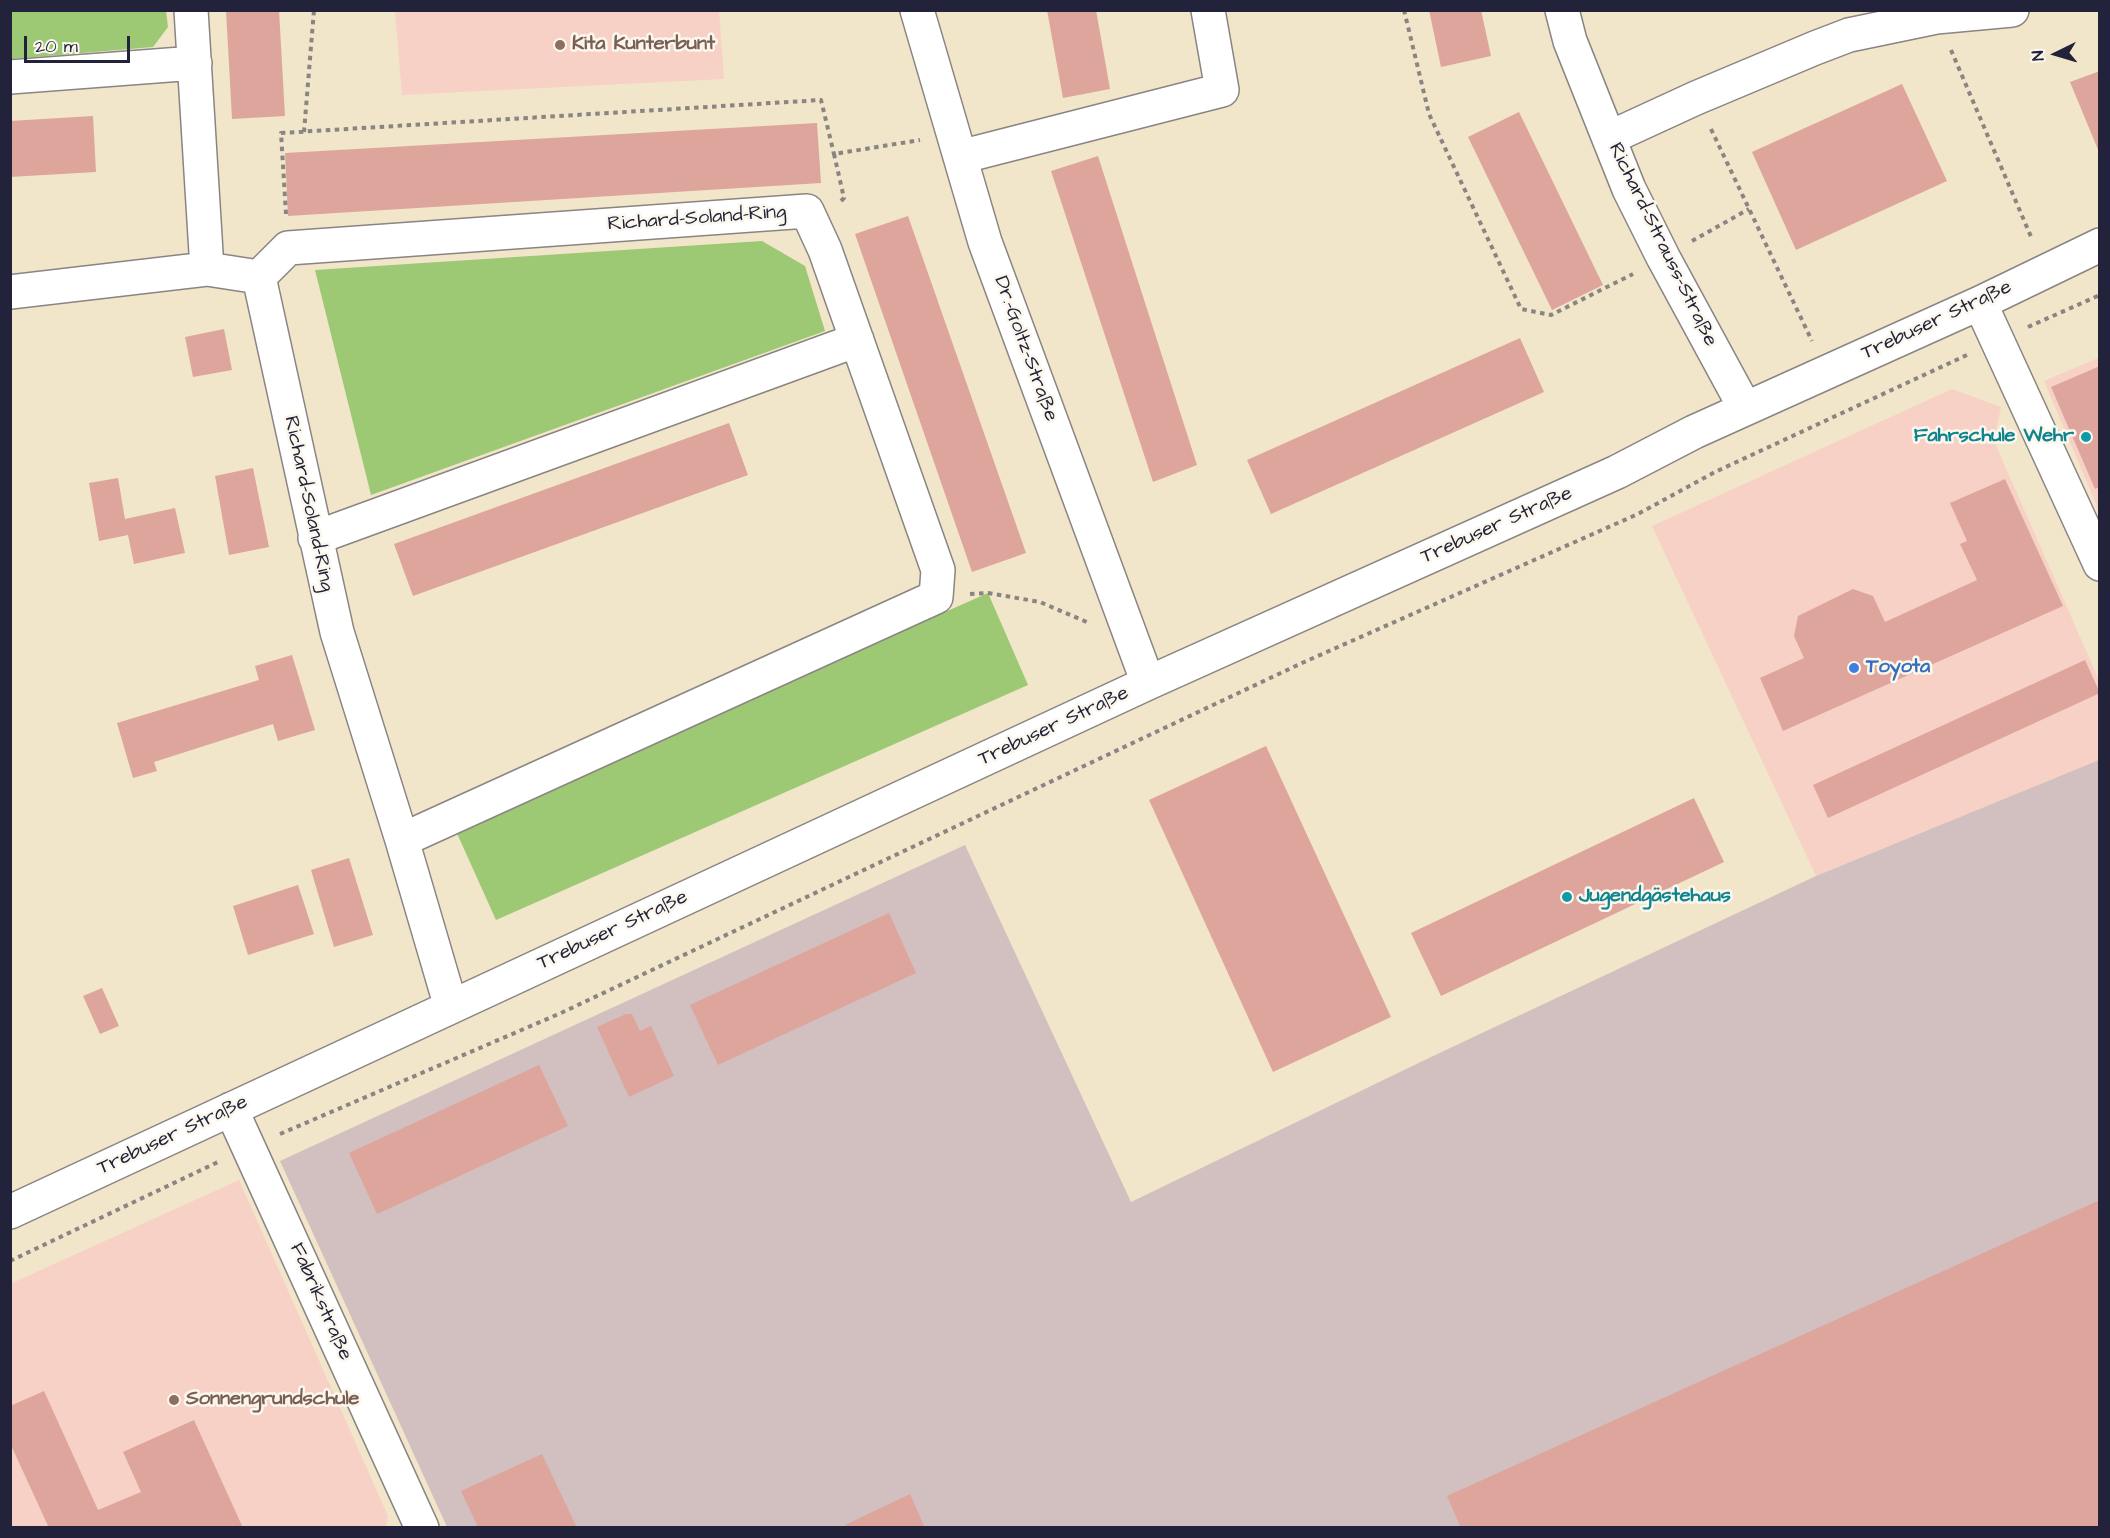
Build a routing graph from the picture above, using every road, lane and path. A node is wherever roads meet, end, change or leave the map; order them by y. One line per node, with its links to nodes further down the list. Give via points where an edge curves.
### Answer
1 (191, 10): 9 (street)
2 (314, 10): 12 (path)
3 (917, 10): 14 (street, Dr.-Goltz-Straße)
4 (1208, 10): 14 (street, via 1222,90)
5 (1404, 10): 20 (path, via 1429,114 1521,309 1551,315)
6 (1562, 10): 13 (street, Richard-Strauss-Straße, via 1570,41)
7 (2012, 10): 8 (street)
8 (1936, 17): 11 (street, via 1849,36); 22 (path)
9 (195, 63): 10 (street); 21 (street)
10 (10, 77)
11 (1696, 98): 13 (street); 16 (path)
12 (304, 132): 15 (path, via 821,100); 19 (path, via 280,133)
13 (1609, 138): 20 (street, Richard-Strauss-Straße)
14 (957, 145): 15 (path); 34 (street, Dr.-Goltz-Straße, via 985,242)
15 (834, 154): 17 (path, via 844,198 831,208)
16 (1749, 208): 20 (path); 29 (path)
17 (807, 211): 19 (street, Richard-Soland-Ring); 27 (street, Richard-Soland-Ring)
18 (2100, 245): 22 (street, Trebuser Straße)
19 (288, 248): 23 (street)
20 (1663, 257): 30 (street, Richard-Strauss-Straße)
21 (207, 270): 23 (street); 24 (street)
22 (2046, 270): 26 (street, Trebuser Straße)
23 (259, 277): 31 (street, Richard-Soland-Ring)
24 (10, 292)
25 (2100, 295): 28 (path)
26 (1980, 303): 28 (street); 29 (street, Trebuser Straße)
27 (857, 340): 31 (street); 33 (street, Richard-Soland-Ring, via 938,570)
28 (1997, 341): 32 (street); 39 (path, via 1715,472 1638,514 1281,672 561,1013)
29 (1827, 371): 30 (street, Trebuser Straße)
30 (1745, 408): 35 (street, Trebuser Straße, via 1617,472)
31 (315, 538): 36 (street, Richard-Soland-Ring, via 337,632)
32 (2100, 564)
33 (936, 597): 34 (path, via 988,593 1040,602); 36 (street)
34 (1133, 642): 35 (street, Dr.-Goltz-Straße)
35 (1148, 683): 37 (street, Trebuser Straße)
36 (402, 840): 37 (street, Richard-Soland-Ring)
37 (451, 1007): 38 (street, Trebuser Straße)
38 (231, 1109): 39 (street, Fabrikstraße); 40 (street, Trebuser Straße)
39 (250, 1147): 41 (path); 42 (street, Fabrikstraße)
40 (10, 1212)
41 (10, 1261)
42 (422, 1527)

